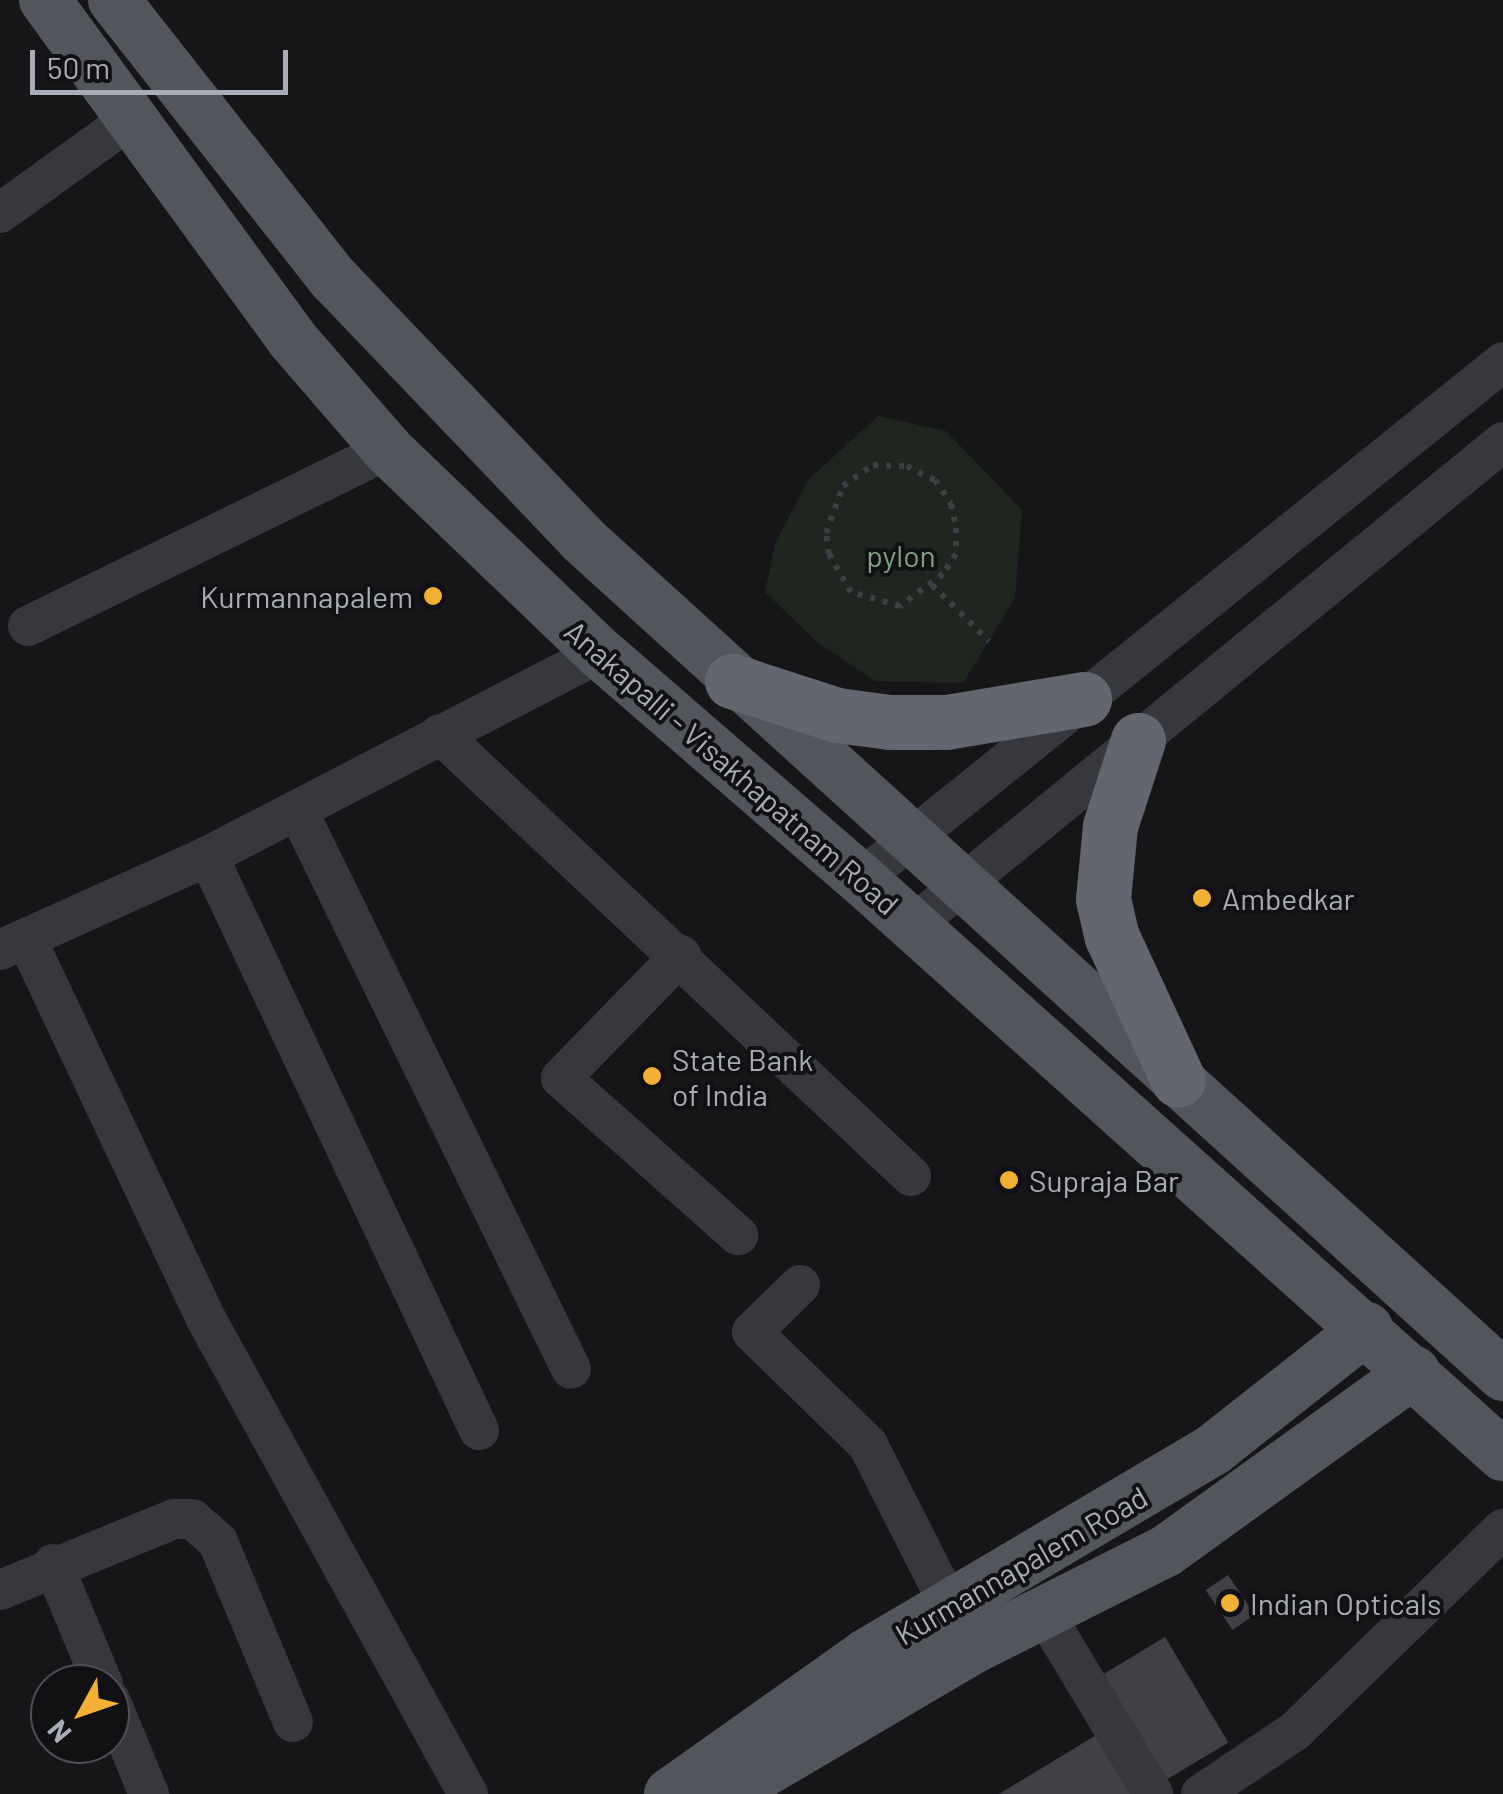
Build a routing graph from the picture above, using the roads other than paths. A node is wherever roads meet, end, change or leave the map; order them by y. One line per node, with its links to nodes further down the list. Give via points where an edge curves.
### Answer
1 (45, 0): 3 (main road, Anakapalli - Visakhapatnam Road)
2 (114, 0): 10 (main road, Anakapalli - Visakhapatnam Road, via 333,278 457,414)
3 (128, 121): 4 (street); 7 (main road, Anakapalli - Visakhapatnam Road, via 292,338)
4 (0, 213)
5 (1503, 362): 11 (street)
6 (1503, 442): 13 (street)
7 (388, 450): 8 (street); 9 (main road, Anakapalli - Visakhapatnam Road)
8 (28, 626)
9 (600, 653): 12 (street); 17 (main road, Anakapalli - Visakhapatnam Road)
10 (732, 681): 11 (highway, via 837,716 890,722 946,722); 15 (main road, Anakapalli - Visakhapatnam Road)
11 (1084, 699): 15 (street)
12 (440, 734): 14 (street); 21 (street)
13 (1138, 740): 18 (street); 22 (highway, via 1110,826 1104,899 1112,937)
14 (298, 811): 16 (street); 27 (street)
15 (909, 840): 17 (street); 18 (main road, Anakapalli - Visakhapatnam Road)
16 (208, 856): 20 (street); 30 (street)
17 (861, 878): 19 (main road, Anakapalli - Visakhapatnam Road)
18 (958, 887): 19 (street); 22 (main road, Anakapalli - Visakhapatnam Road)
19 (912, 926): 26 (main road, Anakapalli - Visakhapatnam Road)
20 (13, 944): 41 (street, via 204,1316)
21 (681, 954): 23 (street); 24 (street, via 561,1078)
22 (1178, 1080): 29 (main road, Anakapalli - Visakhapatnam Road)
23 (911, 1176)
24 (738, 1235)
25 (800, 1285): 36 (street, via 752,1332 855,1427)
26 (1367, 1328): 28 (main road, Anakapalli - Visakhapatnam Road); 36 (main road, Kurmannapalem Road, via 1200,1458)
27 (571, 1369)
28 (1414, 1372): 31 (main road, Anakapalli - Visakhapatnam Road); 35 (main road, via 1214,1522)
29 (1503, 1375)
30 (478, 1430)
31 (1503, 1455)
32 (1503, 1529): 45 (street, via 1295,1731)
33 (54, 1564): 34 (street); 37 (street); 38 (street, via 192,1519 218,1542)
34 (0, 1590)
35 (1044, 1613): 36 (main road); 44 (street)
36 (960, 1627): 42 (main road, Kurmannapalem Road, via 770,1720); 43 (main road)
37 (96, 1664)
38 (293, 1722)
39 (130, 1748): 40 (street)
40 (149, 1794)
41 (468, 1794)
42 (670, 1794)
43 (725, 1794)
44 (1154, 1794)
45 (1201, 1794)

